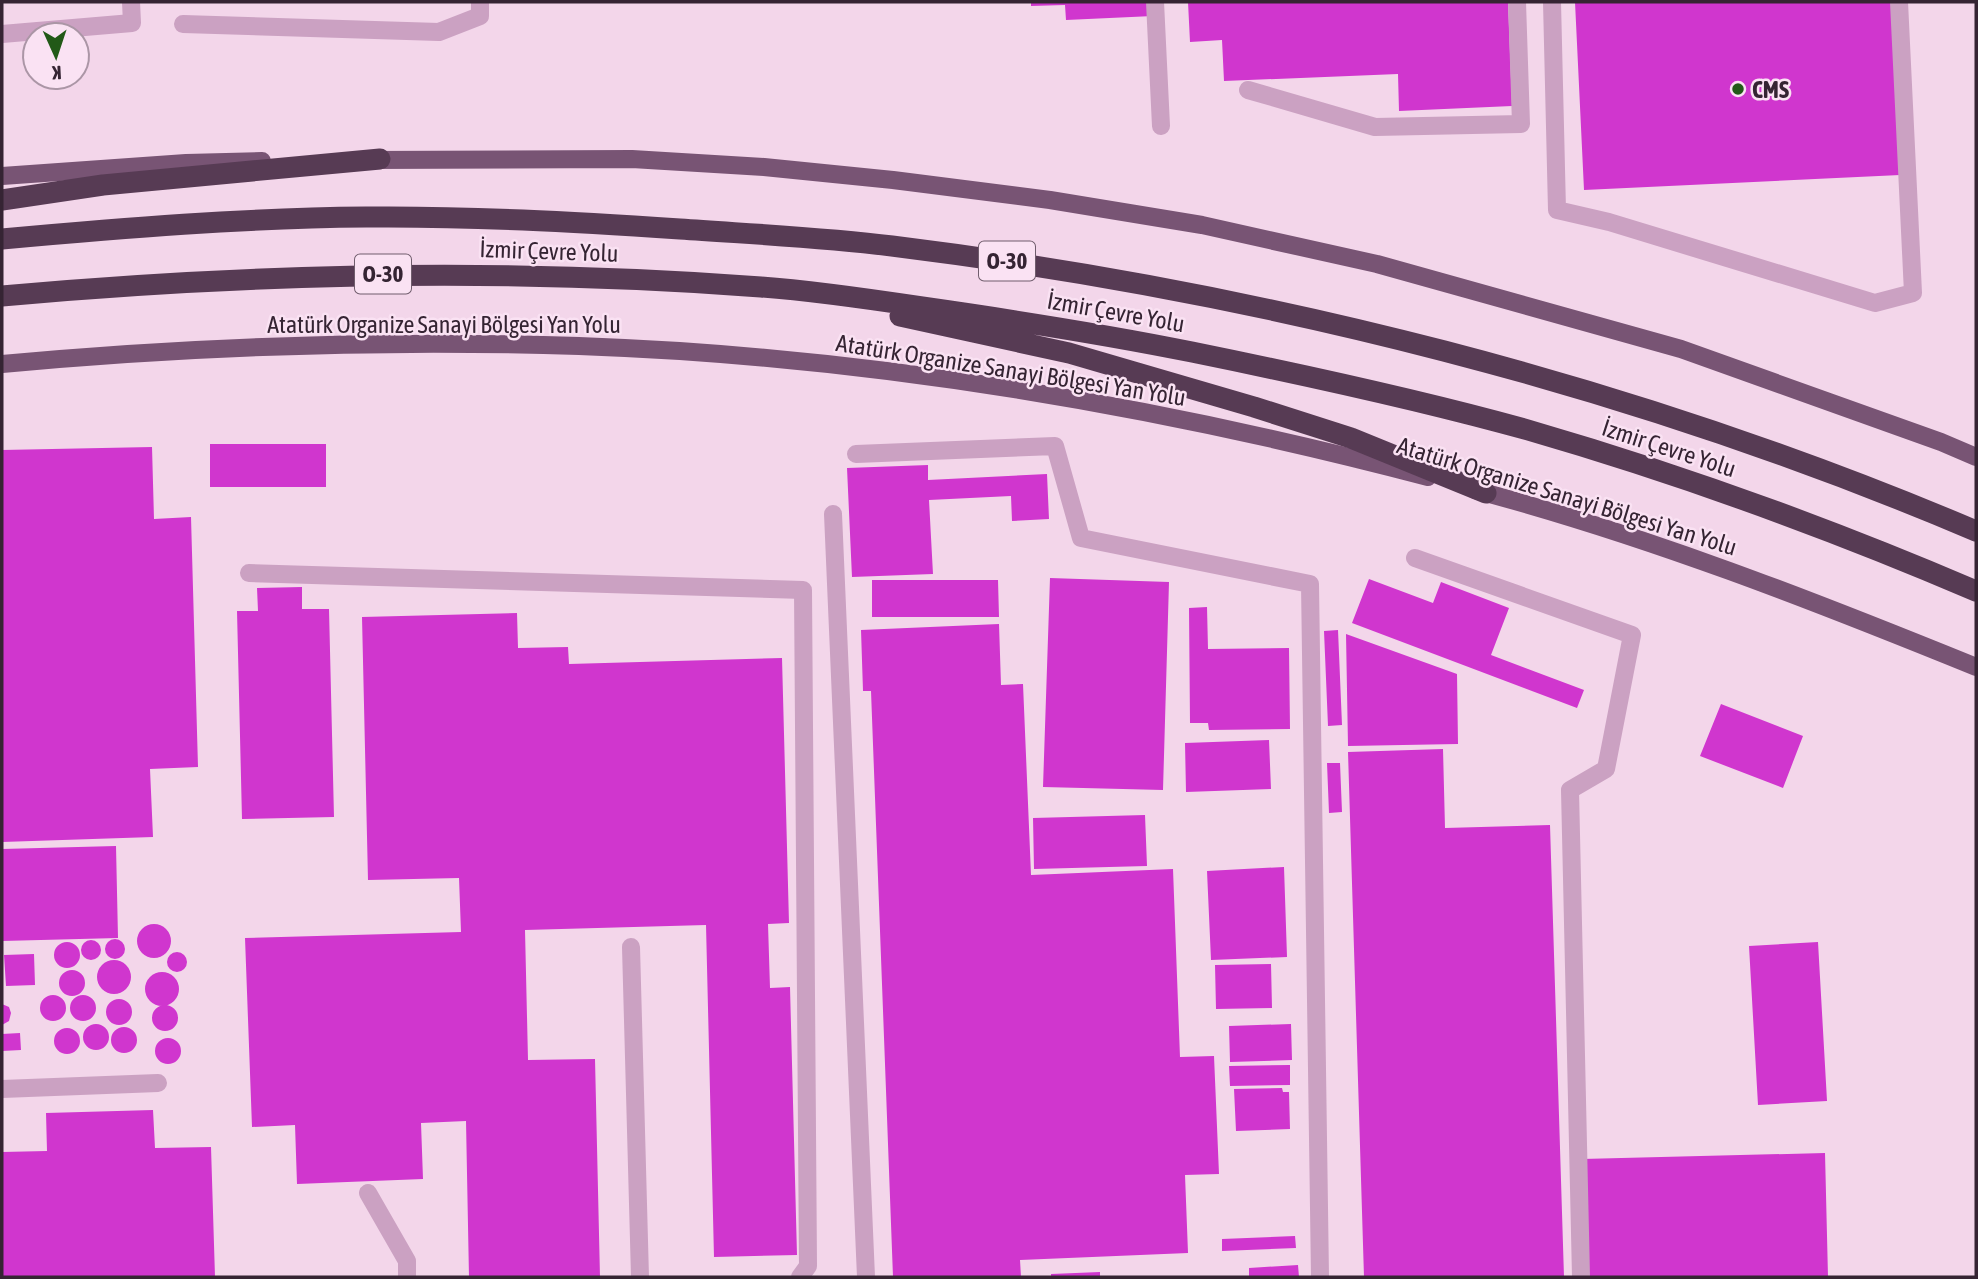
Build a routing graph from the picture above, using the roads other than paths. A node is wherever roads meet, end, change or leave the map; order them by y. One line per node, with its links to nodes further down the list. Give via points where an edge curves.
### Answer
1 (131, 2): 8 (lane, via 132,23)
2 (480, 2): 7 (lane, via 480,16 439,32)
3 (1155, 2): 10 (lane)
4 (1517, 2): 9 (lane, via 1521,124 1375,127)
5 (1552, 2): 6 (lane, via 1557,209 1875,303 1913,293)
6 (1899, 2)
7 (183, 24)
8 (2, 34)
9 (1248, 90)
10 (1161, 126)
11 (380, 159): 12 (main road, via 186,163); 13 (highway, via 103,185); 19 (main road, via 632,159 764,167 1037,198 1202,225 1377,264 1681,349)
12 (2, 176)
13 (2, 200)
14 (2, 239): 22 (highway, İzmir Çevre Yolu / O-30, via 236,222 474,218 775,235 1010,262 1185,292 1363,331 1542,379 1748,443)
15 (765, 287): 16 (highway, İzmir Çevre Yolu / O-30, via 580,277 367,274); 20 (highway, via 1069,353 1351,438); 25 (highway, İzmir Çevre Yolu / O-30, via 1088,332 1361,387 1634,463 1886,552)
16 (2, 296)
17 (2, 364): 20 (main road, Atatürk Organize Sanayi Bölgesi Yan Yolu, via 115,353 425,344 580,346 747,357 916,376 1121,408 1351,457)
18 (856, 454): 35 (lane, via 1055,446 1081,538 1310,584)
19 (1976, 457)
20 (1486, 493): 26 (main road, Atatürk Organize Sanayi Bölgesi Yan Yolu, via 1640,539 1787,591)
21 (833, 514): 34 (lane)
22 (1976, 531)
23 (1415, 558): 36 (lane, via 1632,635 1606,769 1570,790)
24 (249, 573): 33 (lane, via 803,590 808,1266)
25 (1976, 591)
26 (1976, 667)
27 (631, 947): 32 (lane)
28 (158, 1083): 29 (lane)
29 (2, 1089)
30 (368, 1193): 31 (lane, via 407,1261)
31 (407, 1277)
32 (639, 1277)
33 (800, 1277)
34 (866, 1277)
35 (1320, 1277)
36 (1581, 1277)

